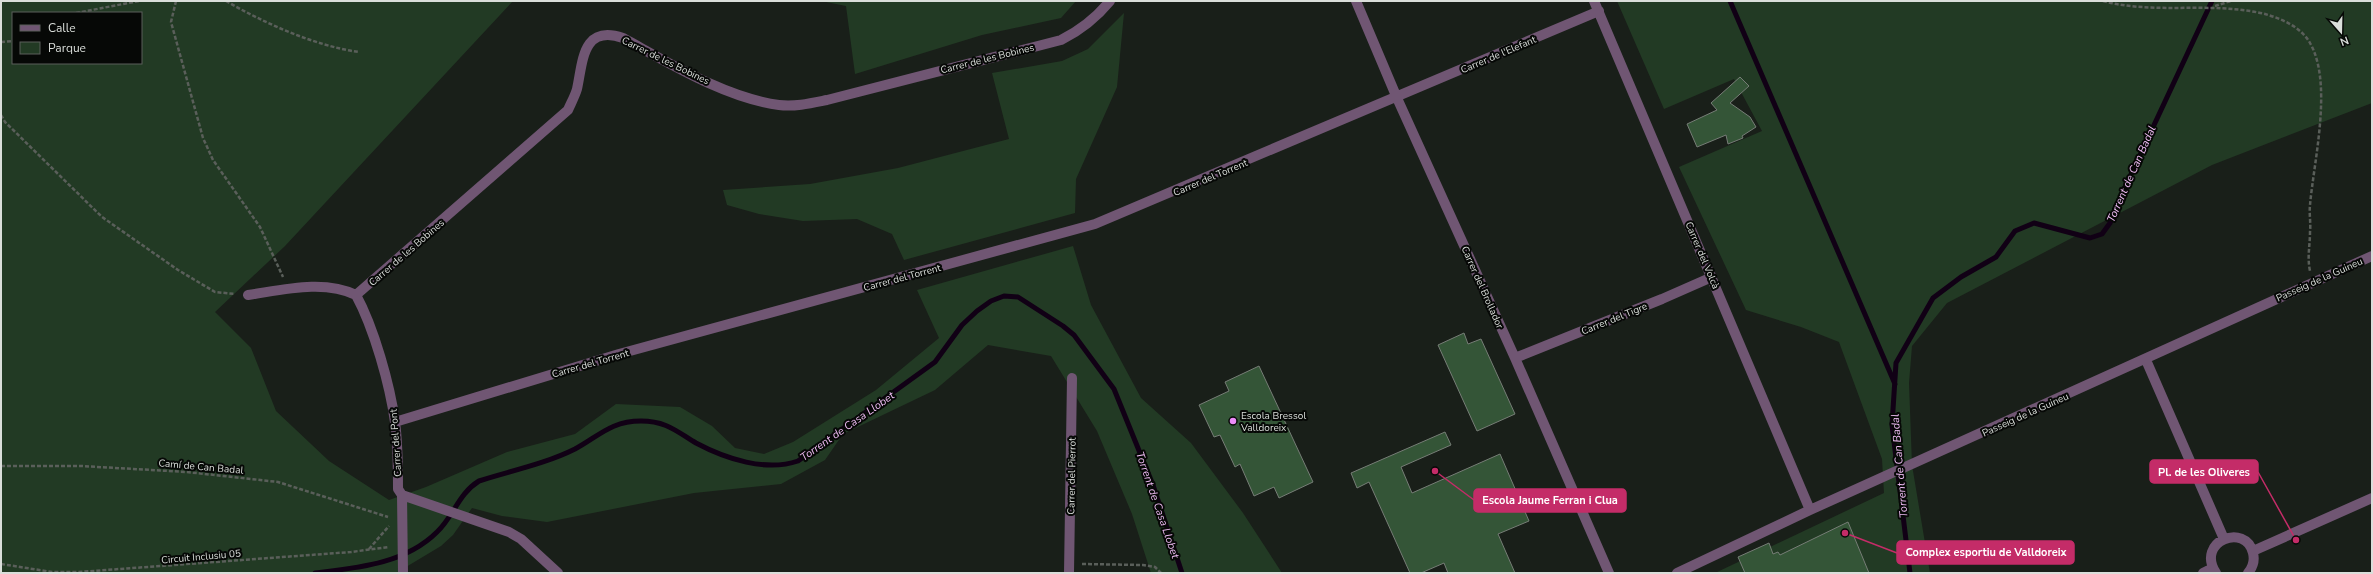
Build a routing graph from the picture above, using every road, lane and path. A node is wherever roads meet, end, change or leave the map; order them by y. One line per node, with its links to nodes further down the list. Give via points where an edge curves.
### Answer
1 (139, 1): 11 (path)
2 (176, 1): 20 (path, via 171,22 203,138 213,160 260,227)
3 (226, 1): 14 (path, via 275,25)
4 (1110, 1): 21 (street, Carrer de les Bobines, via 1079,31 1061,40 827,100 801,104 780,105 752,99 724,89 623,38 609,33 598,36 590,43 583,56 576,91 568,110)
5 (1356, 1): 15 (street, Carrer del Brollador)
6 (1594, 1): 10 (street, Carrer del Volcà)
7 (2103, 1): 9 (path, via 2132,6)
8 (2231, 1): 9 (path)
9 (2212, 6): 19 (path, via 2280,19 2302,31 2315,54 2321,78 2321,91 2307,259)
10 (1599, 11): 15 (street, Carrer de l'Elefant); 18 (street, Carrer del Volcà)
11 (81, 12)
12 (12, 41): 13 (path)
13 (1, 42)
14 (358, 52)
15 (1397, 98): 23 (street, Carrer del Brollador); 26 (street, Carrer del Torrent, via 1095,224 619,354)
16 (1, 115): 22 (path, via 10,127 102,217 178,270 215,292)
17 (2372, 256): 19 (street, Passeig de la Guineu)
18 (1712, 277): 23 (street, Carrer del Tigre); 30 (street, Carrer del Volcà)
19 (2313, 281): 24 (street, Passeig de la Guineu)
20 (287, 289): 21 (street, via 331,287 346,289); 22 (street)
21 (356, 294): 26 (street, Carrer del Pont, via 364,309 381,364)
22 (248, 295)
23 (1516, 358): 43 (street, Carrer del Brollador)
24 (2146, 360): 30 (street, Passeig de la Guineu); 33 (street)
25 (1072, 378): 38 (street, Carrer del Pierrot)
26 (395, 422): 28 (street, Carrer del Pont, via 398,489)
27 (1, 466): 31 (path, Camí de Can Badal, via 88,466 187,472 278,482)
28 (402, 495): 34 (street, Carrer del Pont); 41 (street, via 509,532 521,539)
29 (2372, 498): 36 (street)
30 (1810, 510): 44 (street, Passeig de la Guineu)
31 (391, 518)
32 (392, 523): 35 (path)
33 (2224, 539): 36 (street, via 2244,540); 40 (street, via 2211,554)
34 (401, 545): 35 (path, Circuit Inclusiu 05); 39 (street, Carrer del Pont)
35 (369, 549): 37 (path, Circuit Inclusiu 05, via 79,572 52,572)
36 (2253, 551): 46 (street, via 2254,559)
37 (1, 564)
38 (1069, 568): 42 (path, via 1143,565 1155,567)
39 (402, 570)
40 (2215, 570): 45 (street)
41 (558, 573)
42 (1161, 573)
43 (1609, 573)
44 (1677, 573)
45 (2203, 573)
46 (2248, 573)

